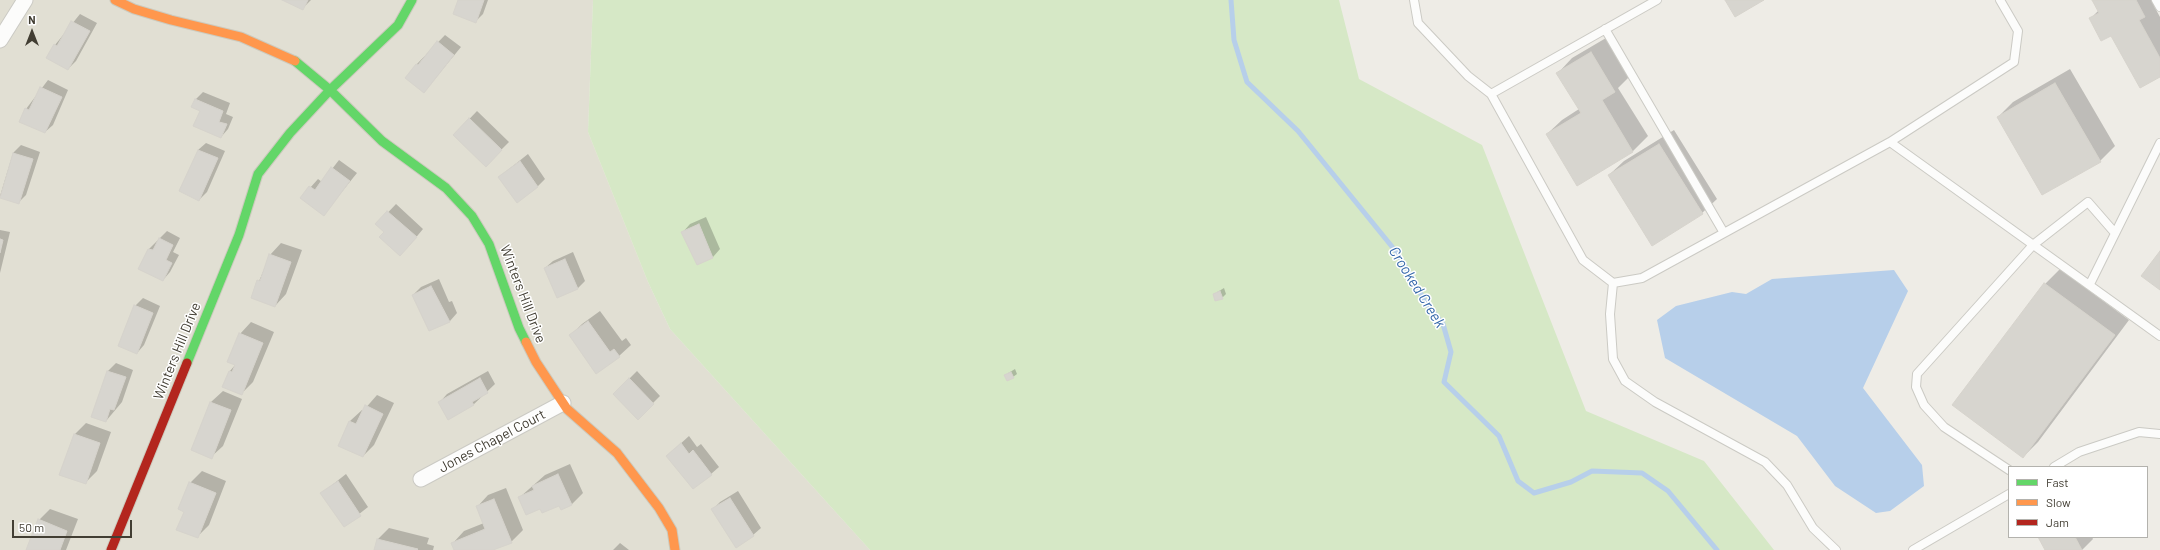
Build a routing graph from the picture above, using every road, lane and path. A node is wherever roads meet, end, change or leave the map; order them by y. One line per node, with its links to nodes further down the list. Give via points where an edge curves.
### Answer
1 (25, 0): 10 (street)
2 (115, 0): 11 (street, Winters Hill Drive, via 164,18 241,37 293,60)
3 (412, 0): 11 (street, Winters Hill Drive, via 398,25)
4 (1414, 0): 12 (lane, via 1418,23 1468,76)
5 (1657, 0): 9 (lane)
6 (2000, 0): 13 (lane, via 2018,31 2014,62)
7 (2156, 0): 8 (lane)
8 (2160, 7)
9 (1605, 29): 12 (lane); 15 (lane)
10 (0, 40)
11 (330, 90): 21 (street, Winters Hill Drive, via 382,141 446,188 472,216 489,244 519,328 536,362); 27 (street, Winters Hill Drive, via 290,133 258,174 239,235)
12 (1491, 94): 18 (lane, via 1583,260)
13 (1890, 142): 15 (lane); 17 (lane)
14 (2160, 143): 16 (lane)
15 (1724, 233): 18 (lane, via 1642,278)
16 (2115, 233): 17 (lane, via 2088,202); 19 (lane)
17 (2033, 245): 19 (lane); 24 (lane, via 1917,374 1916,386 1924,405 1944,427)
18 (1613, 283): 29 (lane, via 1610,314 1613,359 1625,381 1655,402 1765,462 1787,485 1813,528)
19 (2090, 284): 20 (lane)
20 (2160, 336)
21 (563, 403): 25 (street, Jones Chapel Court); 28 (street, Winters Hill Drive, via 617,453 659,508 672,530)
22 (2160, 434): 23 (lane, via 2139,432 2079,452)
23 (2056, 466)
24 (2008, 469)
25 (421, 479)
26 (2008, 495): 30 (lane)
27 (111, 550)
28 (675, 550)
29 (1836, 550)
30 (1913, 550)

